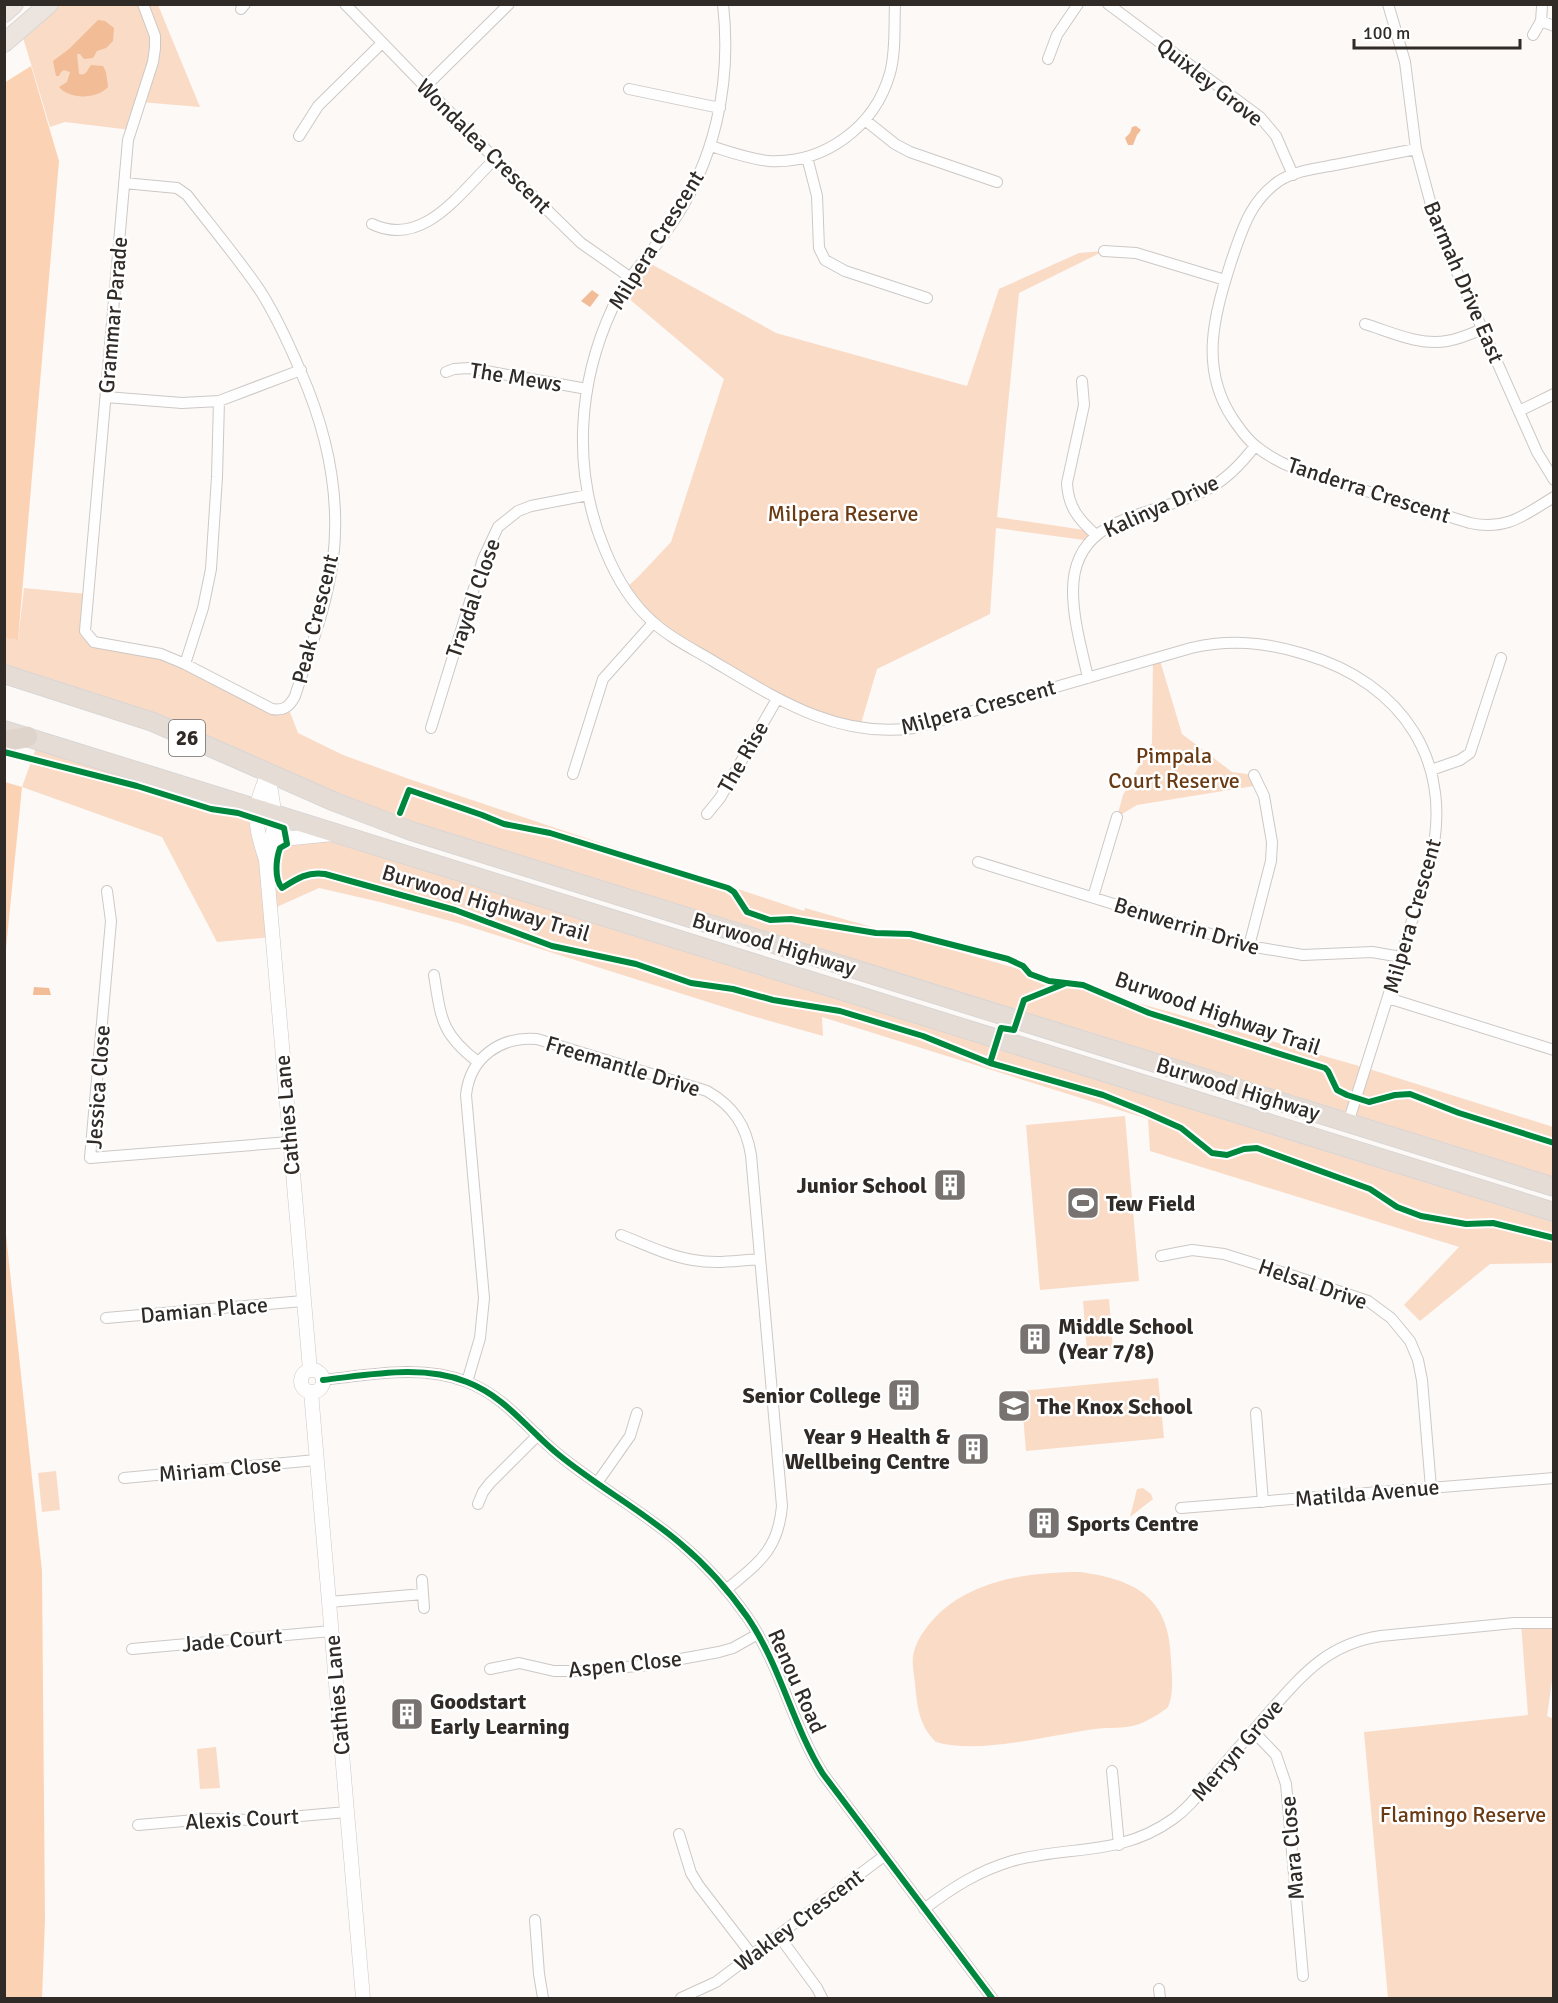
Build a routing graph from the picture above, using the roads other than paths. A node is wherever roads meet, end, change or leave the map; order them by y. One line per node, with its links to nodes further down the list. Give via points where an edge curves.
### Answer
1 (14, 4): 12 (main road)
2 (49, 4): 16 (main road)
3 (143, 4): 30 (street, Grammar Parade, via 155,36 155,48 128,140)
4 (345, 4): 17 (street, Wondalea Crescent)
5 (509, 4): 19 (street)
6 (723, 4): 21 (street, Milpera Crescent, via 726,54)
7 (895, 4): 22 (street, via 890,73)
8 (1078, 4): 18 (street, via 1057,35)
9 (1388, 4): 25 (street, Barmah Drive East, via 1405,62)
10 (1114, 6): 28 (street, Quixley Grove, via 1260,117 1276,136)
11 (1542, 8): 13 (street)
12 (4, 14)
13 (1541, 21): 14 (street); 15 (street)
14 (1554, 26)
15 (1533, 35)
16 (4, 43)
17 (382, 43): 19 (street, Wondalea Crescent); 23 (street, via 318,106)
18 (1048, 59)
19 (425, 87): 27 (street, Wondalea Crescent)
20 (628, 89): 21 (street)
21 (720, 108): 24 (street, Milpera Crescent)
22 (865, 120): 26 (street, via 828,150); 29 (street, via 910,152)
23 (299, 136)
24 (711, 146): 26 (street, via 756,159); 33 (street, Milpera Crescent, via 684,205)
25 (1416, 149): 28 (street, Tanderra Crescent); 37 (street, Barmah Drive East, via 1437,227)
26 (807, 157): 35 (street, via 817,196 819,248 825,260 845,271)
27 (495, 159): 31 (street, via 438,215 420,226 391,231); 33 (street, Wondalea Crescent, via 581,243)
28 (1293, 175): 34 (street, Tanderra Crescent, via 1271,188 1250,212)
29 (997, 182)
30 (124, 183): 38 (street, Peak Crescent, via 177,188 187,195 259,290); 43 (street, Grammar Parade)
31 (372, 225)
32 (1104, 251): 34 (street, via 1136,253)
33 (631, 278): 41 (street, Milpera Crescent, via 603,330)
34 (1226, 280): 46 (street, Tanderra Crescent, via 1214,326 1215,374 1228,411)
35 (927, 298)
36 (1365, 324): 37 (street, via 1432,342 1456,339)
37 (1482, 329): 45 (street, Barmah Drive East)
38 (301, 370): 44 (street); 54 (street, Peak Crescent, via 316,407 329,458 335,532 328,587 295,696 285,708 272,709)
39 (446, 372): 41 (street, The Mews, via 469,368)
40 (1082, 381): 50 (street, via 1084,405 1067,483 1073,511)
41 (587, 389): 48 (street, Milpera Crescent, via 583,438)
42 (1554, 393): 45 (street)
43 (106, 397): 44 (street, via 182,403); 52 (street, Grammar Parade)
44 (219, 401): 54 (street, via 211,569)
45 (1519, 411): 47 (street, Barmah Drive East)
46 (1255, 446): 49 (street, Tanderra Crescent, via 1300,470 1480,525 1509,523); 50 (street, Kalinya Drive, via 1229,475 1208,490 1123,519)
47 (1554, 480)
48 (588, 495): 51 (street, Milpera Crescent, via 615,571); 58 (street, Traydal Close, via 531,506 498,527 483,559)
49 (1554, 497)
50 (1096, 535): 56 (street, Kalinya Drive, via 1079,560 1073,590)
51 (653, 623): 57 (street, Milpera Crescent); 64 (street, via 603,679)
52 (85, 631): 54 (street, Peak Crescent, via 98,644 156,652)
53 (1501, 658): 62 (street, via 1470,753)
54 (185, 664)
55 (4, 674): 63 (highway, Burwood Highway / 26, via 153,723)
56 (1088, 678): 57 (street, Milpera Crescent, via 897,730 834,722); 62 (street, Milpera Crescent, via 1222,642 1252,642 1292,650 1347,670 1382,693 1414,731)
57 (777, 699): 68 (street, The Rise)
58 (431, 728)
59 (4, 730): 60 (highway, Burwood Highway / 26)
60 (27, 737): 61 (highway); 66 (highway, Burwood Highway / 26)
61 (4, 741)
62 (1431, 770): 79 (street, Milpera Crescent, via 1437,814 1435,841)
63 (268, 773): 66 (street, Cathies Lane); 67 (street, Cathies Lane); 70 (highway, Burwood Highway / 26)
64 (573, 774)
65 (1254, 775): 78 (street, via 1264,796 1272,842 1271,861)
66 (257, 808): 67 (highway, Burwood Highway / 26); 74 (street, Cathies Lane)
67 (275, 814): 71 (highway, Burwood Highway / 26); 72 (street, Cathies Lane)
68 (707, 814)
69 (1117, 817): 77 (street)
70 (411, 831): 73 (highway); 84 (highway, Burwood Highway / 26)
71 (338, 833): 72 (street); 73 (highway, Burwood Highway / 26)
72 (273, 840): 74 (street, Cathies Lane)
73 (407, 855): 87 (highway, Burwood Highway / 26)
74 (266, 860): 85 (street, Cathies Lane)
75 (978, 862): 77 (street, Benwerrin Drive)
76 (106, 891): 85 (street, Jessica Close, via 111,921 90,1158)
77 (1092, 897): 78 (street, Benwerrin Drive)
78 (1249, 946): 79 (street, Benwerrin Drive, via 1303,955 1372,952)
79 (1401, 957): 81 (street, Milpera Crescent)
80 (434, 975): 83 (street, via 445,1028 455,1043)
81 (1388, 998): 82 (street); 84 (street, Milpera Crescent)
82 (1554, 1050)
83 (478, 1062): 90 (street, Freemantle Drive, via 502,1043 537,1039 717,1097 739,1119 749,1141); 95 (street, Freemantle Drive, via 467,1087 466,1104 483,1309 480,1338)
84 (1348, 1123): 86 (highway, Burwood Highway / 26)
85 (289, 1142): 91 (street, Cathies Lane)
86 (1554, 1186)
87 (1554, 1212)
88 (621, 1235): 90 (street, via 695,1261)
89 (1161, 1256): 104 (street, Helsal Drive, via 1192,1250 1224,1254 1368,1301 1391,1318 1410,1341 1418,1360)
90 (760, 1259): 109 (street, Freemantle Drive, via 781,1514 763,1558)
91 (303, 1301): 92 (street, Damian Place); 93 (street, Cathies Lane)
92 (106, 1318)
93 (310, 1370): 94 (street, via 317,1371); 96 (street, via 301,1380)
94 (323, 1380): 95 (street, Renou Road, via 422,1373); 96 (street, via 320,1389)
95 (467, 1382): 99 (street, Renou Road, via 507,1405)
96 (311, 1392): 100 (street, Cathies Lane)
97 (637, 1413): 103 (street, via 630,1436)
98 (1256, 1413): 105 (street)
99 (538, 1434): 103 (street, Renou Road); 106 (street, via 490,1483)
100 (316, 1460): 101 (street, Miriam Close); 111 (street, Cathies Lane)
101 (124, 1478)
102 (1554, 1478): 104 (street, Matilda Avenue)
103 (597, 1483): 109 (street, Renou Road, via 681,1544)
104 (1431, 1488): 105 (street, Matilda Avenue)
105 (1263, 1502): 107 (street, Matilda Avenue)
106 (478, 1504)
107 (1181, 1508)
108 (422, 1580): 110 (street)
109 (726, 1590): 115 (street, Renou Road)
110 (423, 1594): 111 (street); 112 (street)
111 (329, 1602): 114 (street, Cathies Lane)
112 (424, 1608)
113 (1554, 1623): 118 (street, Merryn Grove, via 1514,1623 1354,1641 1306,1671)
114 (331, 1631): 116 (street, Jade Court); 120 (street, Cathies Lane)
115 (758, 1634): 117 (street, Aspen Close, via 734,1648 648,1665 554,1671 519,1663); 124 (street, Renou Road, via 783,1683 810,1752)
116 (132, 1649)
117 (490, 1669)
118 (1253, 1731): 123 (street, Merryn Grove, via 1187,1807 1158,1829); 129 (street, Mara Close, via 1276,1755 1286,1784)
119 (1112, 1771): 123 (street)
120 (346, 1812): 121 (street, Alexis Court); 130 (street, Cathies Lane)
121 (138, 1825)
122 (679, 1834): 128 (street, via 691,1873)
123 (1119, 1845): 125 (street, Merryn Grove, via 1011,1861 968,1878)
124 (884, 1856): 125 (street, Renou Road); 127 (street, Wakley Crescent)
125 (924, 1909): 134 (street, Renou Road)
126 (535, 1920): 131 (street)
127 (779, 1936): 128 (street, Wakley Crescent); 133 (street)
128 (752, 1955): 132 (street, Wakley Crescent, via 716,1982)
129 (1303, 1976)
130 (363, 1998)
131 (543, 1998)
132 (681, 1998)
133 (822, 1998)
134 (992, 1998)

